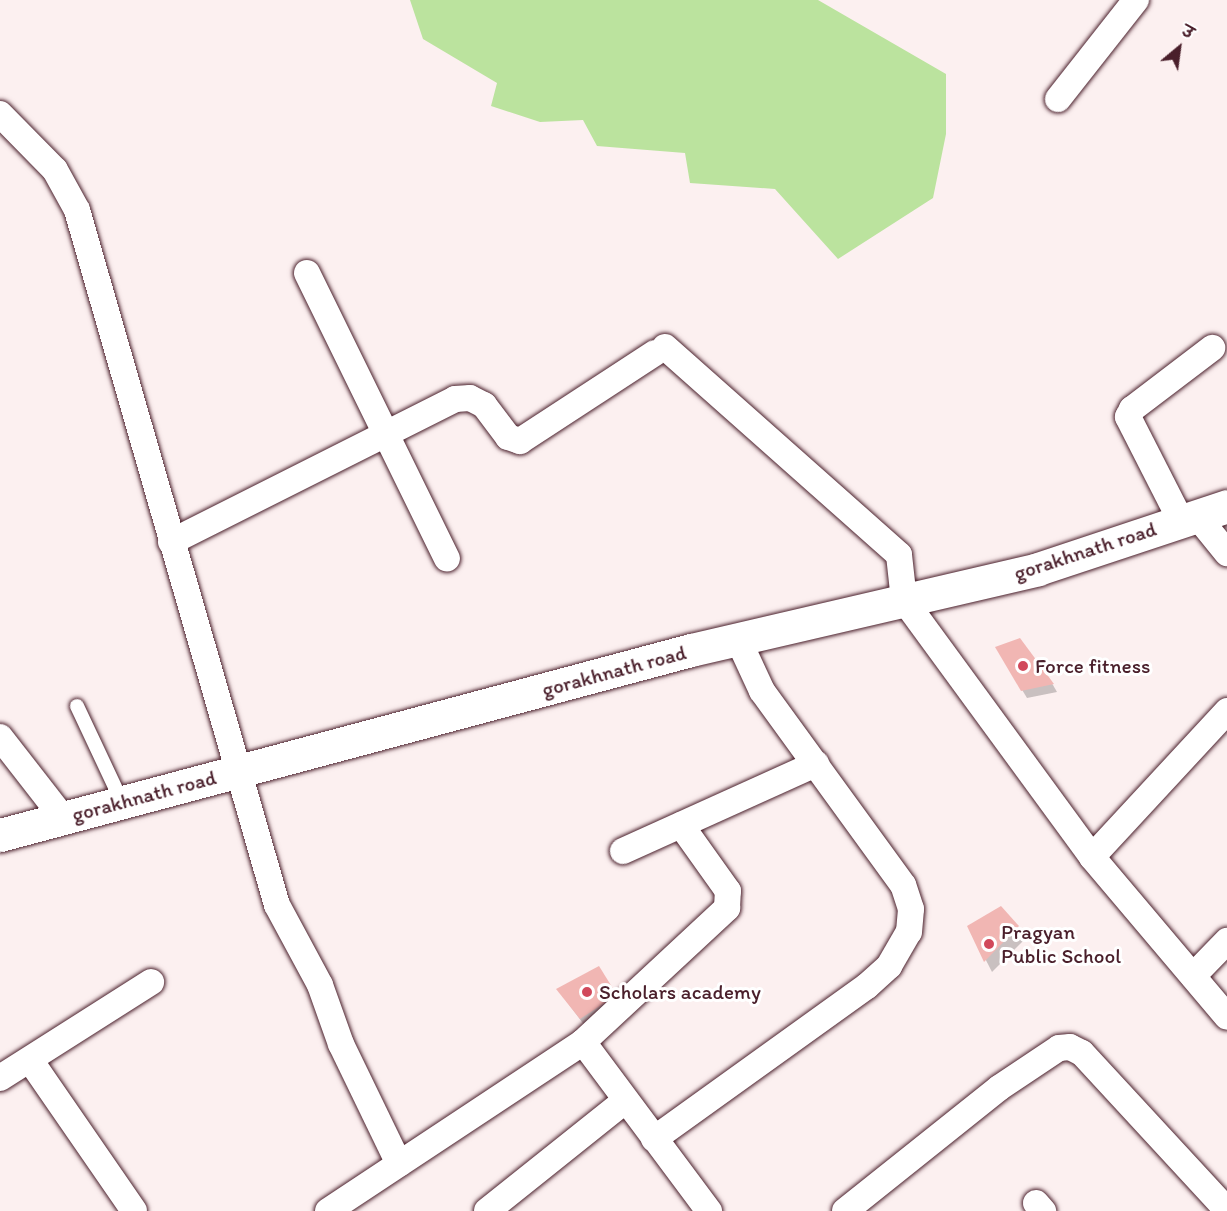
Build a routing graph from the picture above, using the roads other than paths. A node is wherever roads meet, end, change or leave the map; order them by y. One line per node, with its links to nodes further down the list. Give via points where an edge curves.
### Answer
1 (1137, 0): 2 (street)
2 (1058, 99)
3 (0, 114): 8 (street, via 55,170 76,210)
4 (307, 273): 6 (street)
5 (1212, 348): 7 (street, via 1132,409 1128,417)
6 (386, 435): 8 (street); 10 (street); 11 (street, via 455,399 470,398 484,405 508,437 520,441 660,350 899,555)
7 (1202, 514): 9 (street); 11 (street, gorakhnath road, via 1038,569)
8 (171, 542): 17 (street)
9 (1227, 553)
10 (447, 559)
11 (904, 600): 12 (street, gorakhnath road); 23 (street)
12 (738, 639): 16 (street, via 762,691); 17 (street, gorakhnath road)
13 (77, 706): 18 (lane)
14 (1227, 711): 23 (street)
15 (0, 737): 19 (street)
16 (816, 764): 20 (street); 32 (street, via 903,885 911,909 909,932 889,966 867,987)
17 (236, 772): 18 (street, gorakhnath road); 33 (street, via 277,905 320,985 341,1044)
18 (122, 802): 19 (street, gorakhnath road)
19 (63, 818): 21 (street, gorakhnath road)
20 (681, 825): 22 (street); 28 (street, via 728,891 727,908)
21 (0, 836)
22 (623, 851)
23 (1092, 857): 25 (street)
24 (1227, 942): 25 (street)
25 (1193, 976): 27 (street)
26 (151, 982): 29 (street)
27 (1227, 1017)
28 (583, 1042): 31 (street); 33 (street)
29 (30, 1060): 30 (street); 35 (street)
30 (0, 1078)
31 (625, 1101): 32 (street); 37 (street)
32 (654, 1139): 38 (street)
33 (399, 1164): 36 (street)
34 (1227, 1210): 39 (street, via 1082,1053 1070,1047 1059,1048 999,1088)
35 (134, 1211)
36 (328, 1211)
37 (487, 1211)
38 (709, 1211)
39 (845, 1211)

